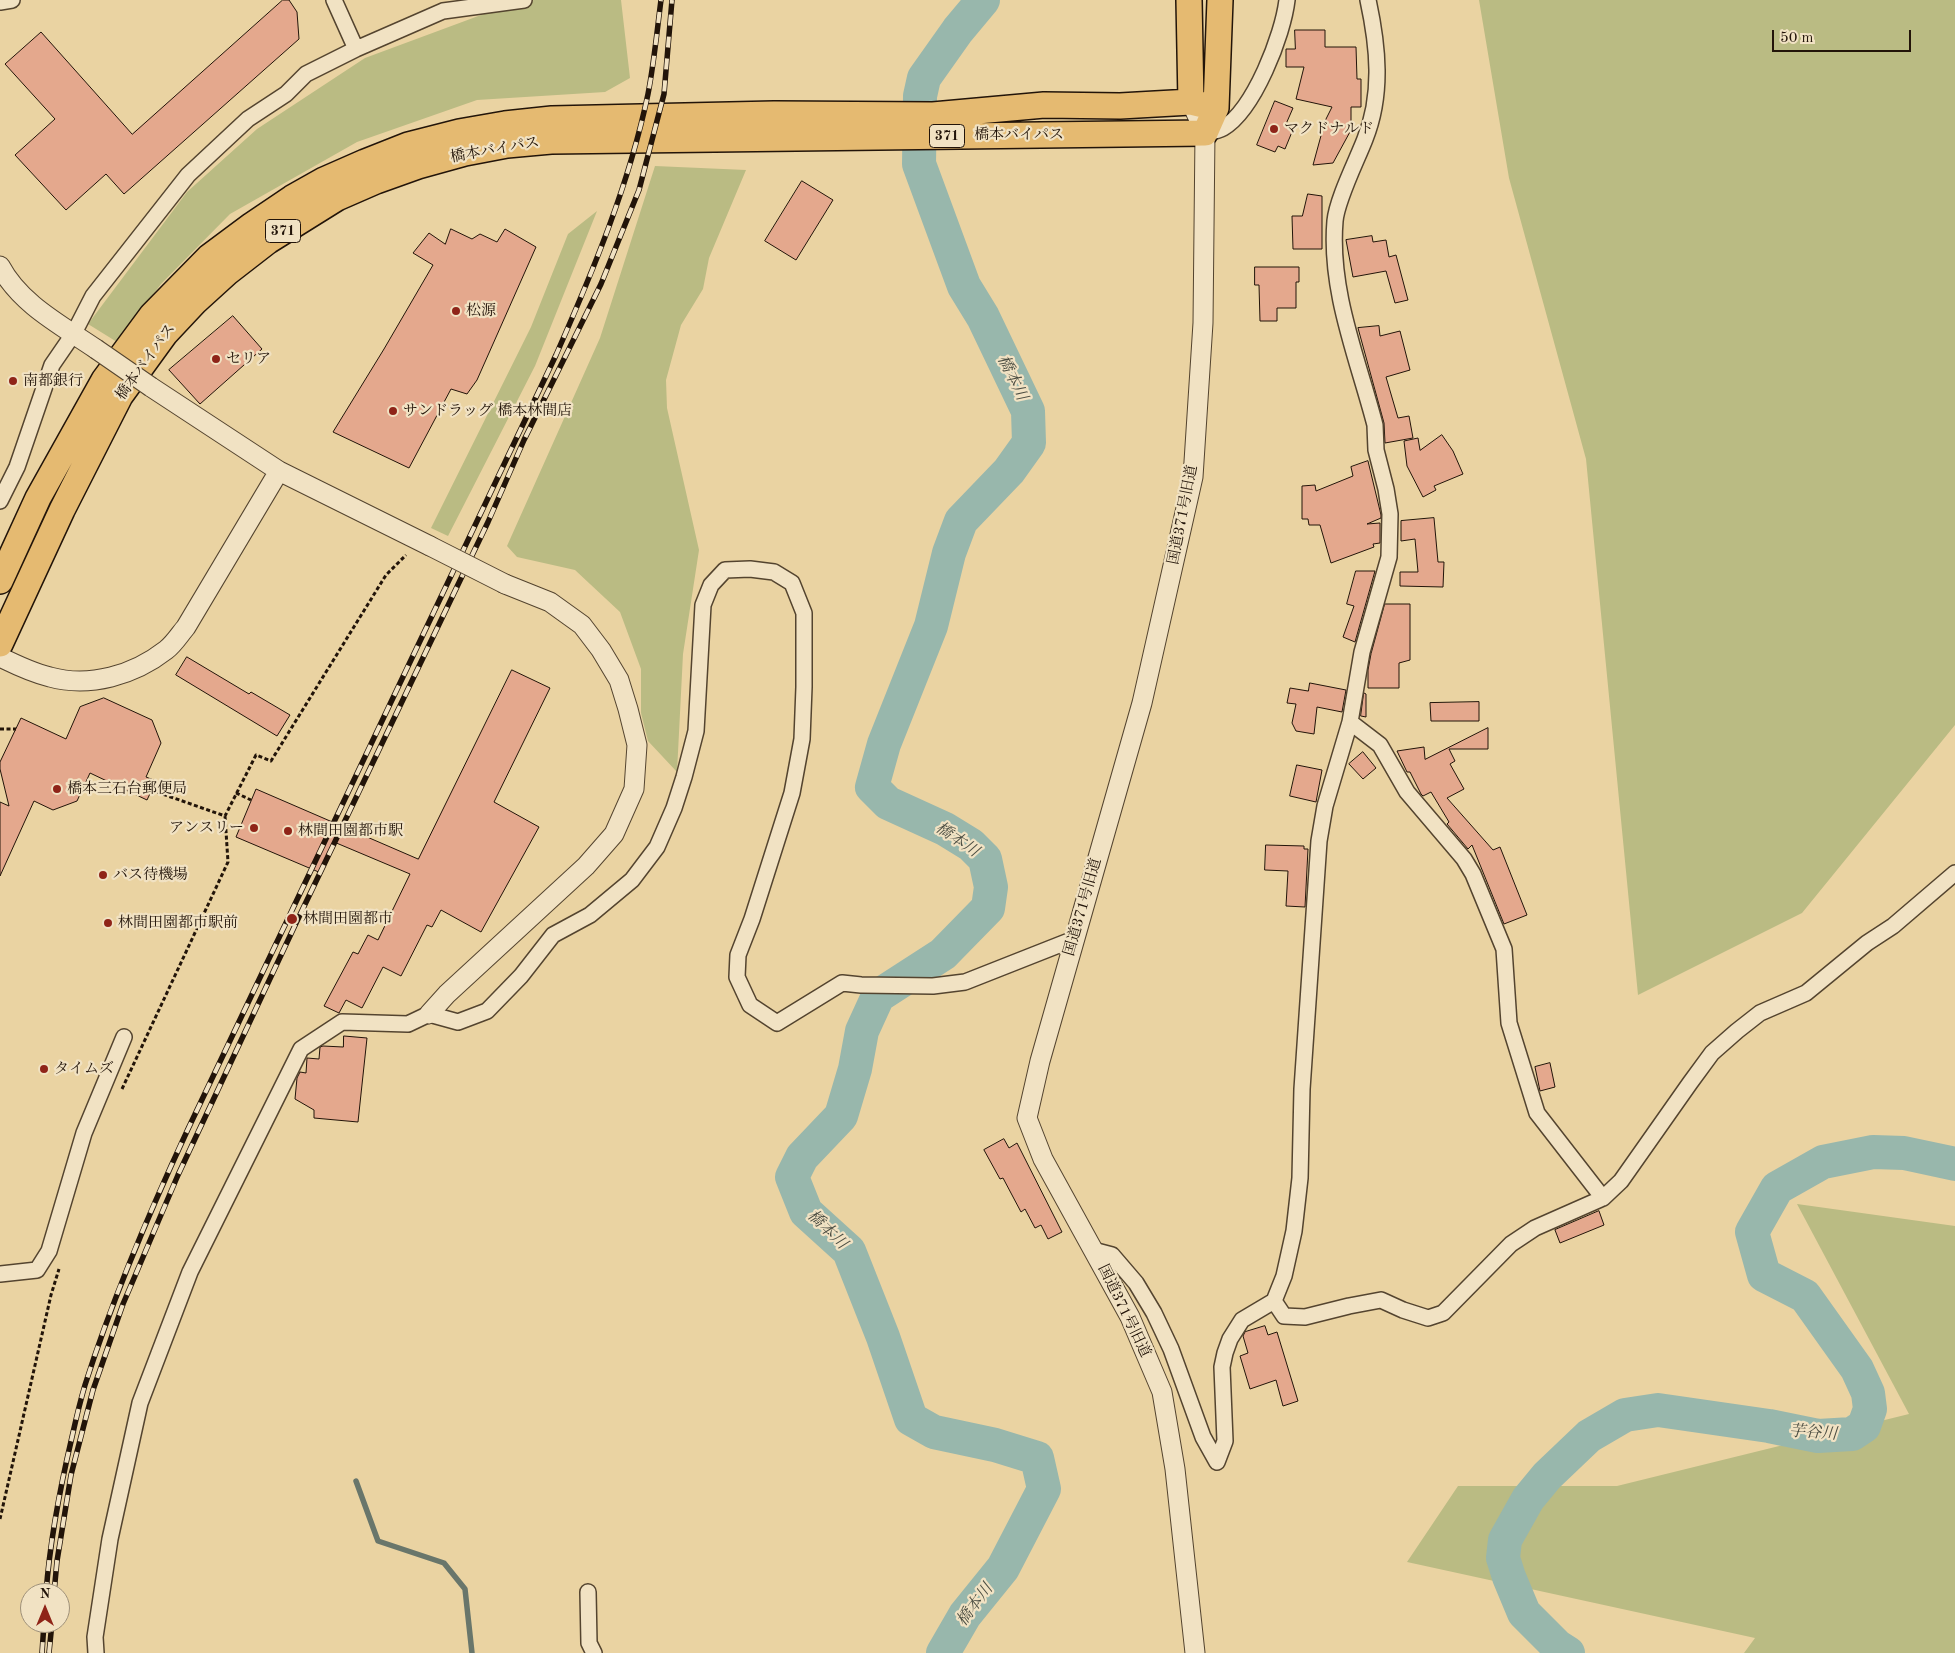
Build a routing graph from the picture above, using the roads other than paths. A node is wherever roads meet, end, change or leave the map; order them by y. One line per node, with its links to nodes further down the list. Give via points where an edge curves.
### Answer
1 (12, 0): 8 (street)
2 (334, 0): 9 (street)
3 (524, 0): 9 (street, via 443,11)
4 (1189, 0): 10 (highway)
5 (1220, 0): 11 (highway)
6 (1287, 0): 13 (street, via 1275,47 1256,88 1238,116 1223,128)
7 (1368, 0): 21 (street, via 1377,52 1376,106 1337,210 1334,248 1336,283 1374,425 1390,514 1389,557 1362,652)
8 (0, 2)
9 (356, 49): 15 (street, via 306,74 286,94 248,119 188,175 93,296)
10 (1191, 102): 11 (highway, 橋本バイパス / 371); 12 (highway, 橋本バイパス / 371, via 1120,106 1044,105); 13 (street)
11 (1216, 108): 13 (highway)
12 (774, 126): 13 (highway, 橋本バイパス / 371, via 1121,135); 18 (highway, 橋本バイパス / 371, via 601,117 505,124 408,145 332,176 292,198 209,257 152,315 104,380 38,498); 19 (highway, 橋本バイパス / 371, via 551,140 465,153 418,166 337,198 268,240 222,278 165,334 120,396)
13 (1204, 133): 23 (street, 国道371号旧道, via 1203,323 1193,477 1142,703)
14 (0, 266): 15 (street, via 10,284 35,308)
15 (74, 333): 16 (street, bridge); 17 (street, via 52,365 17,467)
16 (279, 472): 20 (street, via 186,627 167,649 142,666 116,676 84,682 51,678); 24 (street, bridge, via 506,584 550,602 582,625 602,650 619,680 628,709 637,745 634,789 614,834 586,866)
17 (0, 501)
18 (0, 581)
19 (0, 644)
20 (0, 657)
21 (1350, 722): 26 (street, via 1380,744 1407,792 1473,874 1504,949 1509,1023 1537,1113); 29 (street, via 1324,806 1319,841 1298,1200 1284,1276)
22 (1955, 873): 26 (street, via 1806,993 1760,1013 1712,1053 1621,1181)
23 (1074, 939): 24 (street, via 965,982 933,986 842,983 777,1022 750,1005 737,977 738,955 792,793 802,739 804,613 792,583 774,572 725,570 711,585 703,605 696,731 674,808 657,847 632,880 590,915 553,935 521,976 487,1011 458,1022); 27 (street, 国道371号旧道, via 1027,1118 1043,1159)
24 (429, 1014): 31 (street, via 408,1024 342,1022 301,1049 276,1096 190,1272 140,1403 110,1539 95,1637)
25 (124, 1037): 28 (street, via 84,1133 49,1251 37,1270)
26 (1603, 1198): 29 (street, via 1535,1228 1511,1244 1444,1313 1428,1318 1382,1300 1305,1317 1284,1316)
27 (1093, 1250): 29 (street, via 1112,1255 1136,1283 1154,1313 1171,1348 1203,1438 1216,1462 1225,1441 1222,1367 1230,1339 1242,1320); 33 (street, 国道371号旧道, via 1130,1317 1162,1392 1175,1469)
28 (0, 1274)
29 (1274, 1301)
30 (588, 1592): 32 (street, via 590,1642)
31 (96, 1653)
32 (594, 1653)
33 (1195, 1653)

